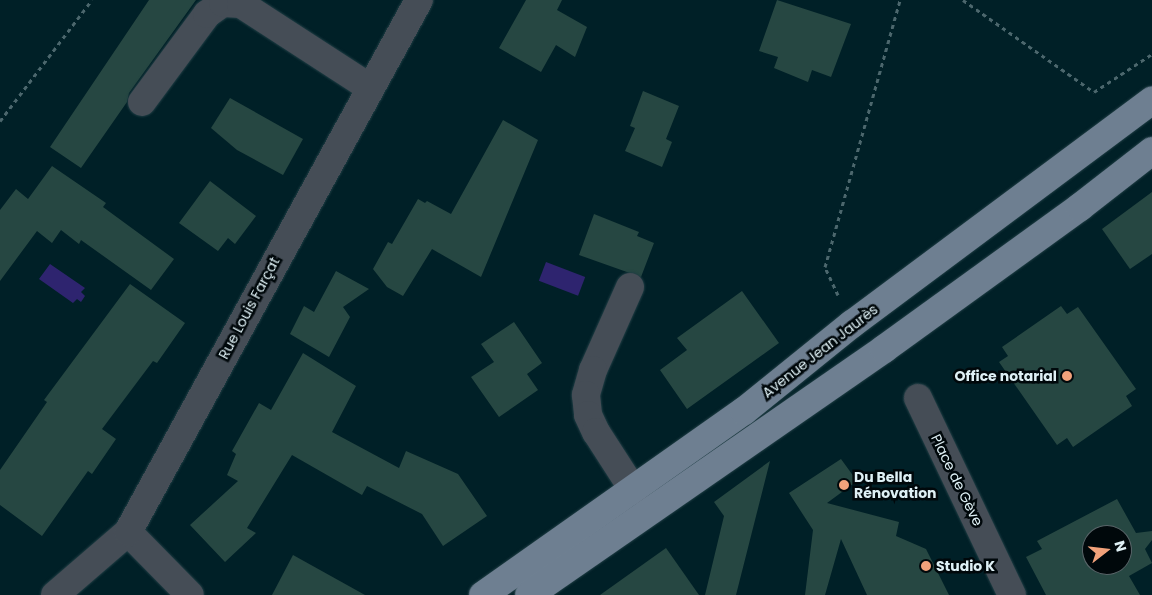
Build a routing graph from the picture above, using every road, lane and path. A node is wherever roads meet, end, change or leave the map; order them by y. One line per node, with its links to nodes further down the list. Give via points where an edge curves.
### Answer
1 (92, 0): 9 (path)
2 (419, 0): 6 (street, Rue Louis Farçat)
3 (900, 0): 12 (path, via 825,267)
4 (963, 0): 5 (path, via 1094,92)
5 (1152, 54)
6 (369, 87): 8 (street, via 241,4 223,3 207,14); 15 (street, Rue Louis Farçat)
7 (1152, 101): 12 (main road, Avenue Jean Jaurès)
8 (142, 102)
9 (0, 121)
10 (1152, 151): 19 (main road, via 884,349)
11 (630, 287): 14 (street, via 593,370 586,395 588,415 596,432)
12 (852, 324): 14 (main road, Avenue Jean Jaurès, via 744,412)
13 (918, 398): 20 (street, Place de Gève)
14 (634, 491): 18 (main road, Avenue Jean Jaurès)
15 (128, 532): 16 (street, Rue Louis Farçat); 17 (street)
16 (55, 595)
17 (190, 595)
18 (483, 595)
19 (529, 595)
20 (1012, 595)

